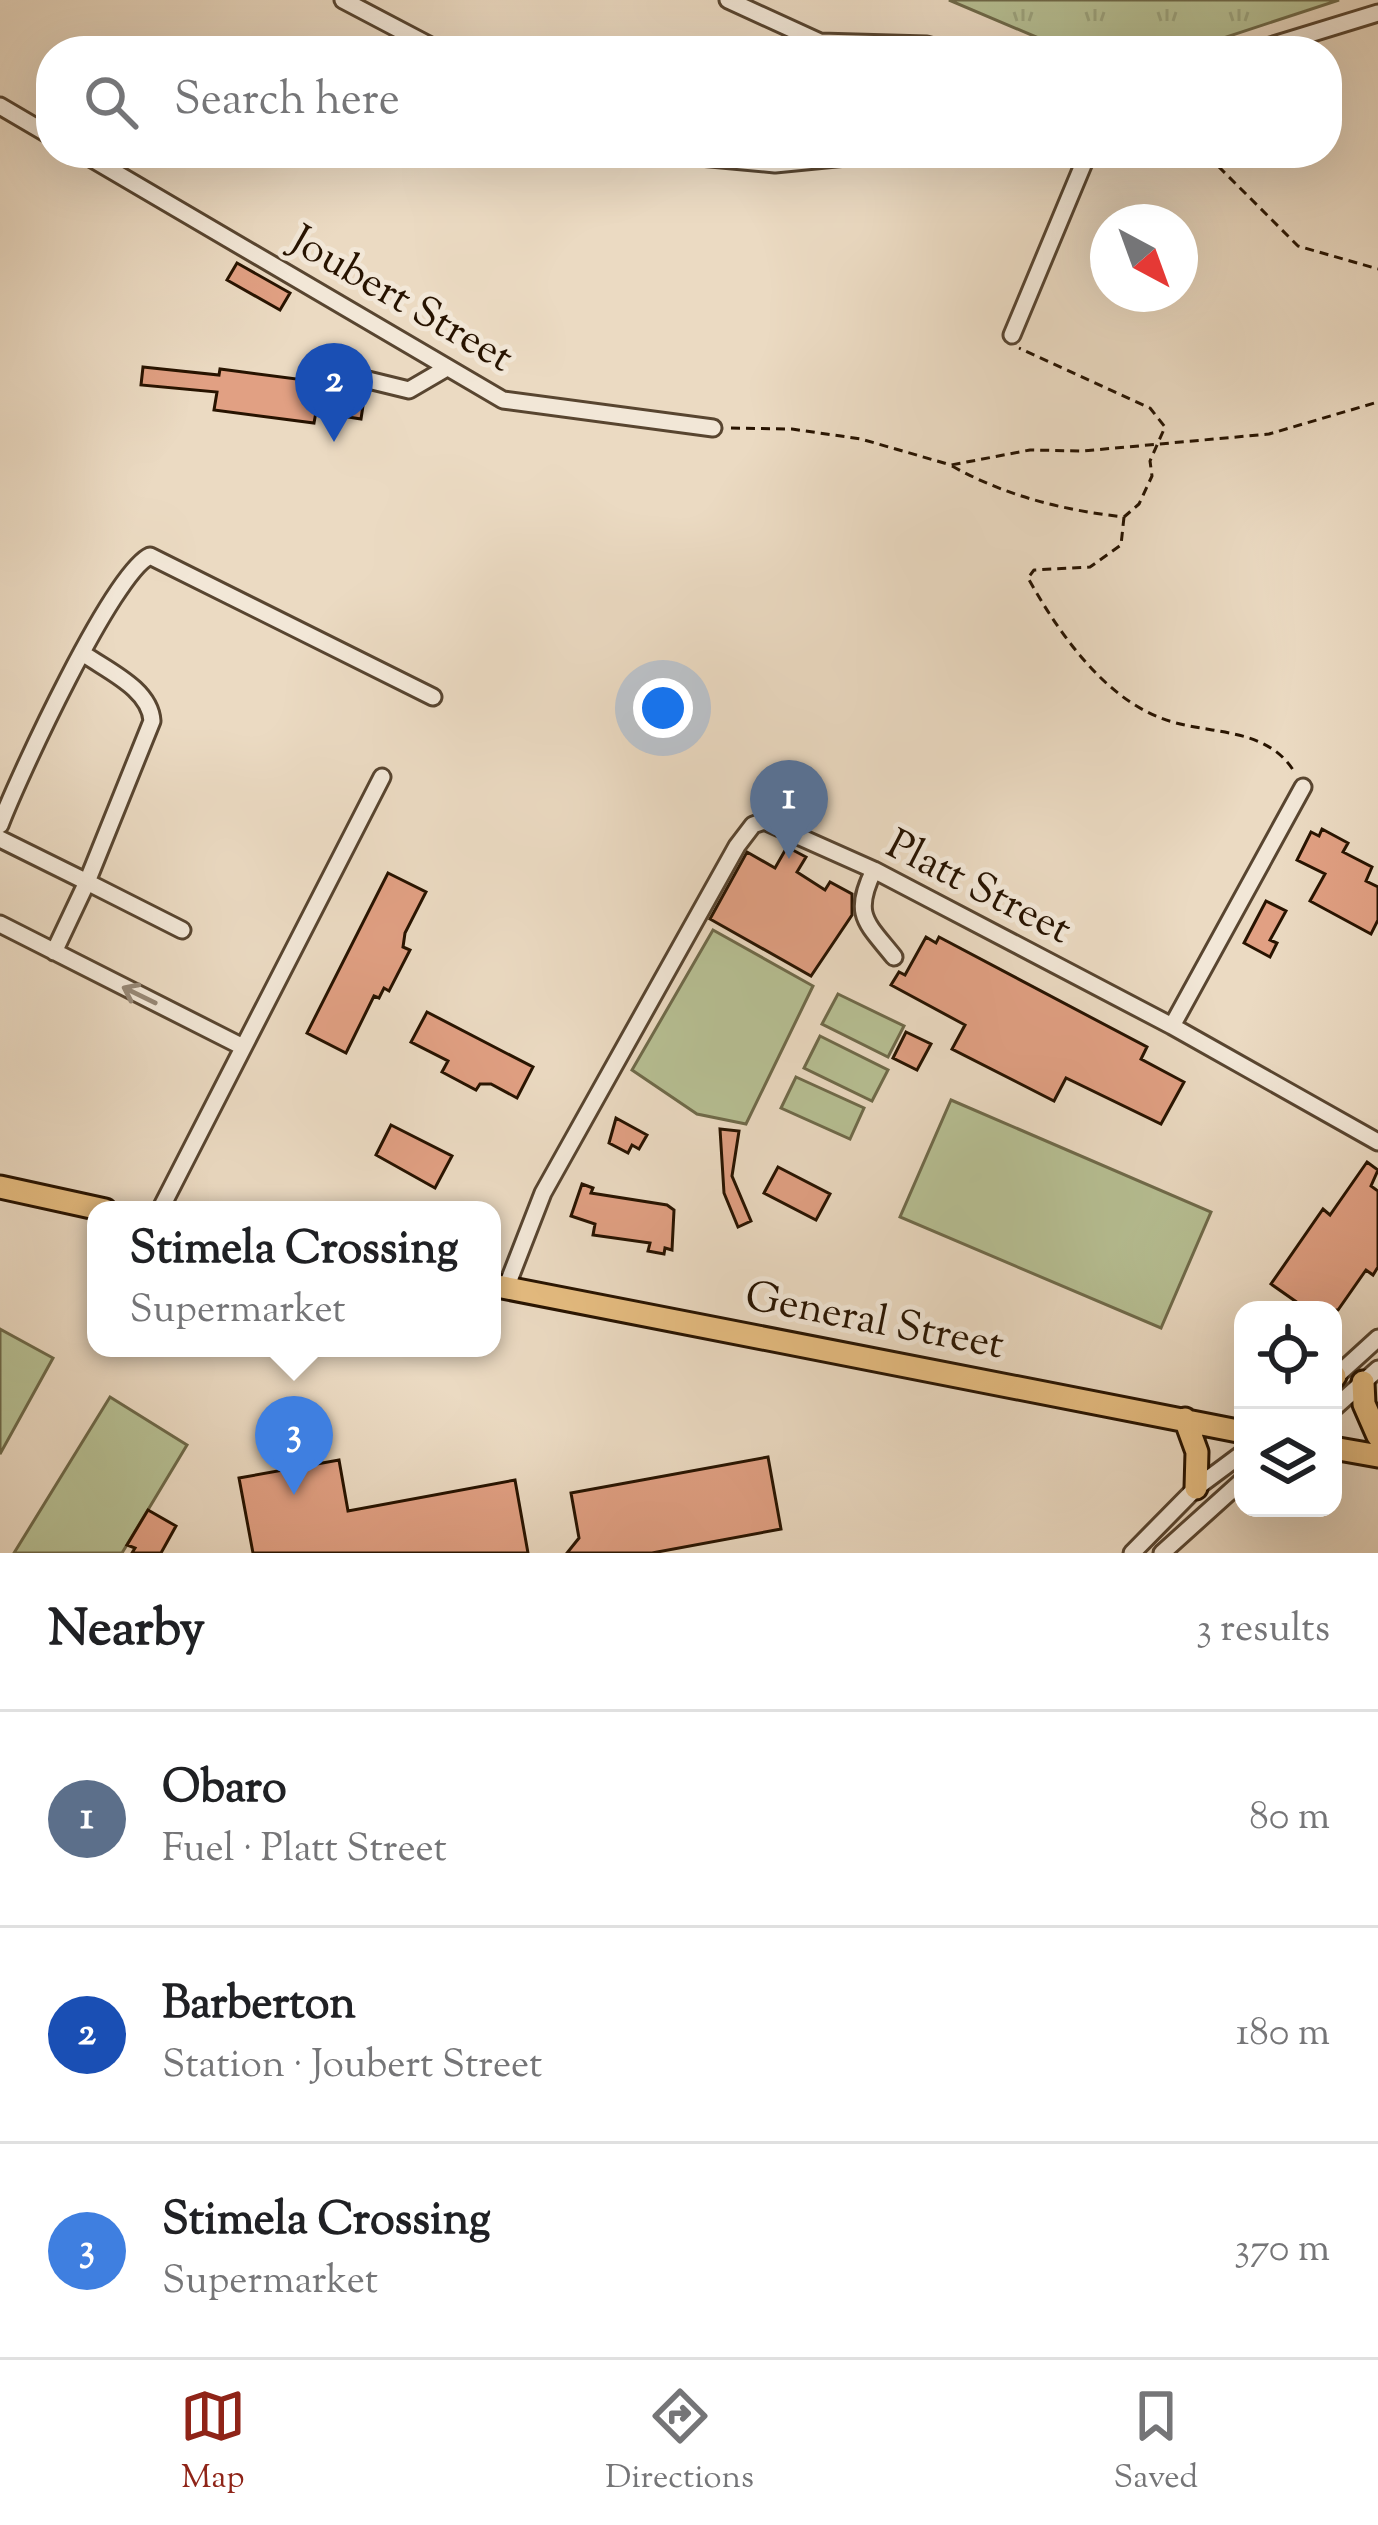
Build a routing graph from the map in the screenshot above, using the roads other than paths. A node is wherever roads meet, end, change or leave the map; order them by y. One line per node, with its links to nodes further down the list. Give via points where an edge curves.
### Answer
1 (343, 0): 4 (street)
2 (728, 0): 5 (street)
3 (1378, 14): 6 (street)
4 (411, 36)
5 (807, 36)
6 (1304, 36)
7 (0, 106): 8 (street)
8 (36, 127)
9 (108, 168): 13 (street, Joubert Street)
10 (1082, 168): 11 (street)
11 (1012, 335)
12 (319, 368): 13 (street, via 409,390)
13 (445, 370): 14 (street, Joubert Street, via 503,400)
14 (713, 428)
15 (84, 654): 16 (street, via 128,574 150,556); 19 (street); 22 (street, via 140,692 152,721)
16 (433, 697)
17 (382, 777): 28 (street)
18 (1303, 787): 27 (street)
19 (0, 825)
20 (0, 839): 22 (street)
21 (874, 870): 26 (street, via 862,914); 27 (street, Platt Street); 33 (street, Platt Street, via 779,824 764,821 745,833)
22 (87, 882): 24 (street); 25 (street)
23 (0, 924): 25 (street)
24 (182, 930)
25 (54, 952): 28 (street, one-way to 25)
26 (894, 957)
27 (1172, 1026): 29 (street, Platt Street)
28 (243, 1047): 31 (street)
29 (1378, 1142)
30 (0, 1187): 32 (main road)
31 (165, 1201)
32 (87, 1206)
33 (501, 1283)
34 (501, 1287): 39 (main road, General Street)
35 (1378, 1338): 36 (street)
36 (1342, 1371)
37 (1370, 1376): 38 (street); 43 (main road, via 1364,1404)
38 (1342, 1401)
39 (1185, 1419): 41 (main road, General Street); 47 (main road, via 1197,1452)
40 (1234, 1422): 41 (main road)
41 (1218, 1426): 42 (main road, General Street)
42 (1234, 1430)
43 (1378, 1436)
44 (1342, 1451): 45 (main road)
45 (1378, 1456)
46 (1234, 1460): 47 (street)
47 (1196, 1487): 49 (street)
48 (1234, 1488): 50 (street)
49 (1132, 1553)
50 (1162, 1553)

